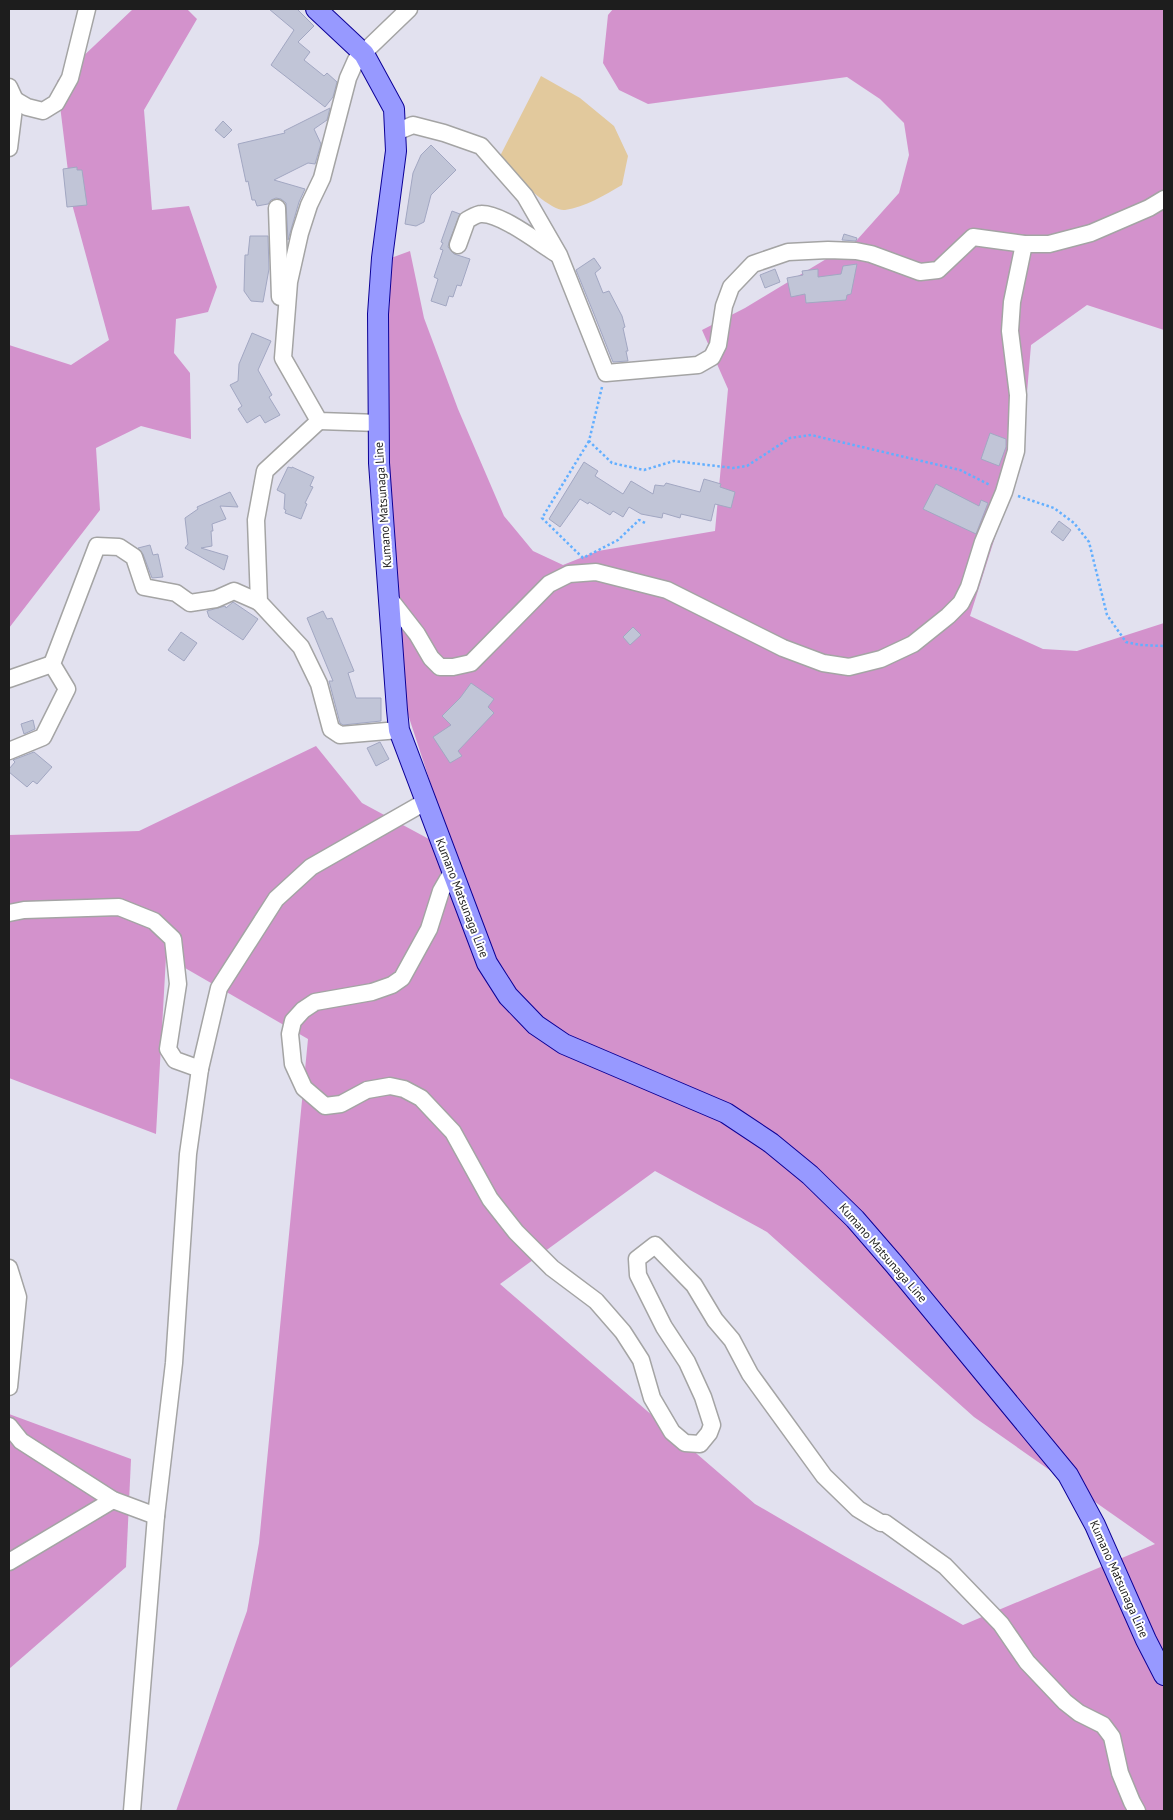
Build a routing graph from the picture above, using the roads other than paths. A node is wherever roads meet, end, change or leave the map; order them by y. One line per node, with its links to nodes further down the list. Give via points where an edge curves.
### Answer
1 (87, 9): 5 (street, via 70,78 56,103 43,111 27,107)
2 (316, 9): 4 (main road, Kumano Matsunaga Line)
3 (410, 9): 4 (street)
4 (364, 54): 6 (main road, Kumano Matsunaga Line, via 394,109); 13 (street, via 356,60 348,78 322,178 300,232 289,282)
5 (12, 93): 7 (street)
6 (396, 132): 12 (street, via 413,125 481,146 525,196); 15 (main road, Kumano Matsunaga Line, via 378,314)
7 (9, 148)
8 (1164, 200): 10 (street, via 1092,233 1048,244)
9 (277, 208): 13 (street, via 280,305)
10 (1024, 244): 12 (street, via 972,236 938,270 920,272 856,251 788,252 753,264 731,287 724,306 718,346 712,357 698,366 606,373); 16 (street, via 1012,302 1010,331 1018,396 1016,451 962,603 913,644 881,659 849,667 823,663 783,648 666,590 596,572 569,574 550,584 470,663 440,667)
11 (458, 245): 12 (street, via 467,220 481,214 513,225)
12 (559, 255)
13 (286, 317): 14 (street, via 283,358)
14 (319, 421): 15 (street); 17 (street, via 265,471 256,520)
15 (378, 423): 16 (main road, Kumano Matsunaga Line)
16 (389, 598): 20 (main road, Kumano Matsunaga Line)
17 (259, 602): 18 (street, via 234,591 216,599 190,603 176,593 144,587 134,557 119,547 98,546); 20 (street, via 301,647 319,684 330,729 340,735)
18 (52, 664): 19 (street); 21 (street, via 67,689 60,706 43,737)
19 (9, 679)
20 (399, 730): 22 (main road, Kumano Matsunaga Line)
21 (9, 751)
22 (425, 802): 23 (main road, Kumano Matsunaga Line); 25 (street, via 310,867 276,899 219,988)
23 (452, 872): 32 (main road, Kumano Matsunaga Line, via 487,963 508,996 536,1026 564,1044 726,1113 791,1159 855,1218 1068,1475 1095,1525); 34 (street, via 441,890 429,929 402,978 372,992 315,1002 293,1021 290,1034 293,1064 304,1088 325,1106 341,1104 367,1090 390,1086 421,1098 453,1132 490,1200 516,1232 552,1268 596,1301 623,1332 641,1360 652,1398 672,1432 685,1443 700,1444 710,1433 712,1425 703,1396 638,1275 637,1259 655,1245 694,1285 715,1320 732,1340 750,1374 824,1476 858,1509 885,1523 945,1566 1001,1624 1027,1662 1065,1702 1103,1725 1112,1737 1120,1773)
24 (9, 913): 25 (street, via 119,907 154,920 173,938 178,984 168,1049 175,1060)
25 (200, 1069): 30 (street, via 188,1154 174,1363)
26 (9, 1268): 27 (street, via 18,1297)
27 (9, 1387)
28 (9, 1426): 29 (street, via 21,1442)
29 (113, 1500): 30 (street); 31 (street)
30 (156, 1516): 33 (street)
31 (9, 1562)
32 (1164, 1675)
33 (132, 1811)
34 (1137, 1811)

